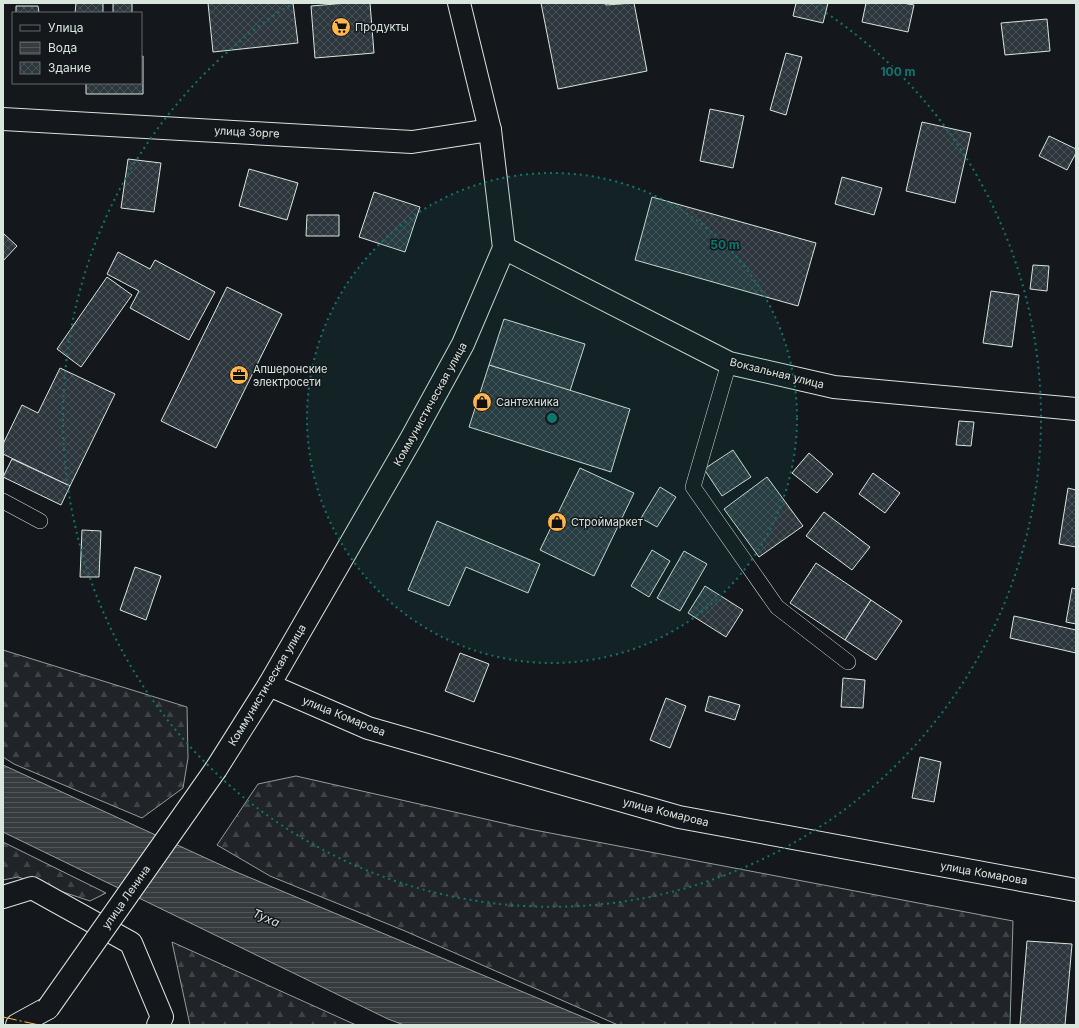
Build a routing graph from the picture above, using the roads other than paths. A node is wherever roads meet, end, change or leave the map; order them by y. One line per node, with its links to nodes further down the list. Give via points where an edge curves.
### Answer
1 (459, 3): 3 (street, Коммунистическая улица)
2 (5, 121): 3 (street, улица Зорге, via 412,142)
3 (490, 130): 4 (street, Коммунистическая улица)
4 (504, 248): 5 (street, Вокзальная улица); 10 (street, Коммунистическая улица, via 463,344)
5 (729, 363): 6 (street, Вокзальная улица, via 834,387); 9 (lane, via 694,487 777,607)
6 (1076, 409)
7 (3, 501): 8 (lane)
8 (40, 521)
9 (848, 662)
10 (269, 685): 11 (street, Коммунистическая улица); 12 (street, улица Комарова, via 368,728 679,817)
11 (216, 769): 14 (street, улица Ленина, bridge)
12 (1076, 890)
13 (3, 897): 16 (street, via 32,888 131,944 162,1017)
14 (42, 1016): 15 (street)
15 (17, 1025)
16 (158, 1025)

